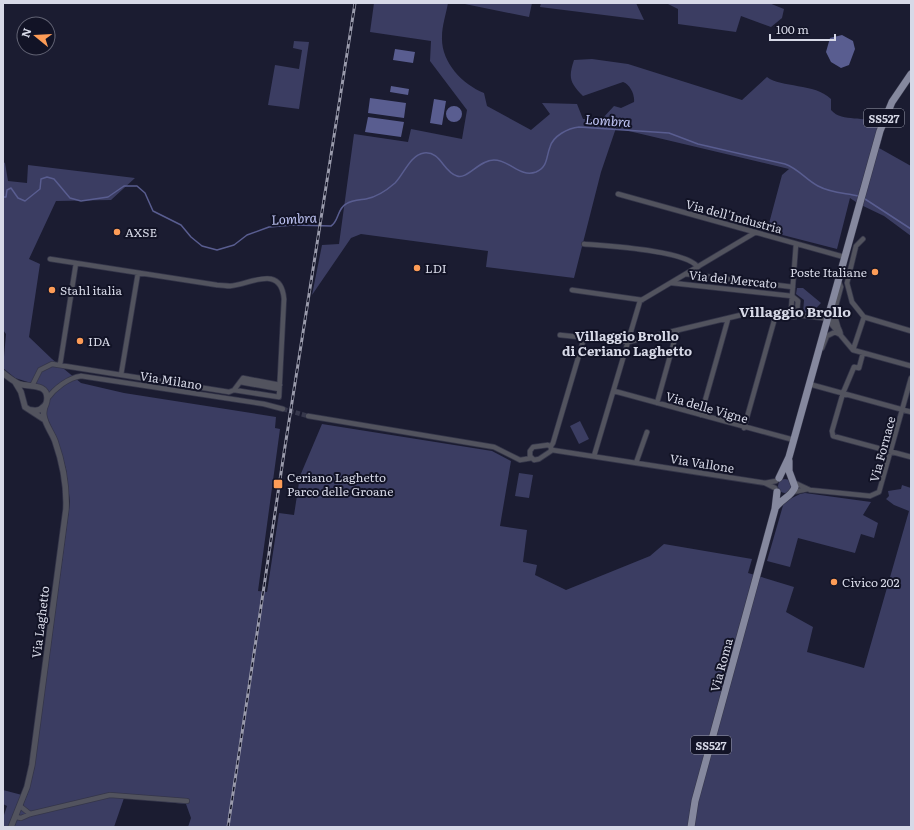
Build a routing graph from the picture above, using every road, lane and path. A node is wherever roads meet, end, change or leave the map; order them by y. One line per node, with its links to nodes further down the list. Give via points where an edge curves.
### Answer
1 (911, 74): 7 (main road, Via Roma / SS527, via 901,86 885,115)
2 (618, 194): 3 (street, Via dell'Industria)
3 (756, 232): 6 (street, Via dell'Industria); 10 (street)
4 (863, 239): 22 (street, via 856,246 847,283 852,302)
5 (584, 244): 10 (street, via 656,251 693,262)
6 (796, 244): 7 (street, Via dell'Industria); 15 (street)
7 (844, 257): 13 (main road, Via Roma / SS527)
8 (50, 259): 9 (street)
9 (76, 263): 11 (street); 34 (street)
10 (698, 267): 12 (street)
11 (138, 273): 38 (street); 43 (street, via 229,286 258,278 267,278 279,284 284,290)
12 (686, 274): 14 (street); 15 (street, Via del Mercato)
13 (838, 280): 24 (main road, Via Roma / SS527); 27 (street, via 841,287 834,313)
14 (672, 283): 17 (street, Via del Mercato); 18 (street)
15 (793, 287): 17 (street)
16 (572, 290): 18 (street)
17 (792, 296): 19 (street); 20 (street, via 798,301)
18 (642, 300): 30 (street)
19 (790, 313): 20 (street, via 794,318); 21 (street)
20 (798, 313): 24 (street)
21 (776, 314): 23 (street, via 745,314); 59 (street)
22 (864, 317): 26 (street); 31 (street)
23 (728, 318): 25 (street); 57 (street)
24 (827, 319): 27 (street, via 834,321); 33 (main road, Via Roma / SS527)
25 (677, 330): 30 (street); 51 (street)
26 (911, 331)
27 (840, 333): 31 (street); 33 (street, via 835,332 827,336)
28 (560, 334): 29 (street)
29 (584, 338): 30 (street); 62 (street)
30 (628, 342): 47 (street)
31 (853, 350): 32 (street)
32 (863, 353): 35 (street); 48 (street, via 859,368 852,369)
33 (818, 354): 41 (main road, Via Roma / SS527)
34 (60, 365): 37 (street, via 47,365); 38 (street)
35 (911, 366)
36 (3, 373): 40 (street)
37 (38, 375): 42 (street); 45 (street)
38 (121, 375): 46 (street, via 229,392)
39 (911, 378): 53 (street, Via Fornace)
40 (15, 382): 42 (street); 49 (street)
41 (809, 384): 48 (street); 61 (main road, Via Roma / SS527)
42 (32, 386): 45 (street); 49 (street, via 25,390)
43 (280, 387): 46 (street, via 240,382); 46 (street, via 279,397)
44 (58, 388): 45 (street, Via Milano); 50 (street, Via Milano); 52 (street, Via Milano, via 81,376)
45 (42, 389): 50 (street)
46 (234, 390)
47 (614, 391): 51 (street, Via delle Vigne); 64 (street)
48 (843, 393): 53 (street); 63 (street, via 832,430 833,436)
49 (22, 397): 54 (street, via 25,407)
50 (47, 402): 54 (street, via 40,410); 58 (street, via 44,409)
51 (657, 403): 57 (street, Via delle Vigne)
52 (283, 409)
53 (902, 409): 55 (street); 63 (street, Via Fornace)
54 (31, 410): 58 (street, Via Laghetto)
55 (911, 412)
56 (308, 416): 67 (street, via 494,447 520,460)
57 (701, 416): 59 (street, Via delle Vigne)
58 (45, 420): 75 (street, Via Laghetto, via 55,440 64,475 66,508 32,765)
59 (744, 428): 61 (street, Via delle Vigne)
60 (647, 432): 68 (street)
61 (794, 440): 65 (main road, Via Roma / SS527)
62 (551, 448): 64 (street); 67 (street, via 539,459); 67 (street, via 533,447 529,454)
63 (891, 452): 66 (street); 71 (street, Via Fornace, via 881,490 877,494 870,496)
64 (594, 456): 68 (street, Via Vallone)
65 (789, 457): 69 (main road, Via Roma / SS527, via 789,470); 70 (main road, Via Roma / SS527)
66 (911, 457)
67 (532, 458)
68 (636, 463): 70 (street, Via Vallone)
69 (793, 481): 70 (main road, via 785,476); 71 (street, Via Fornace); 72 (main road, SS527)
70 (777, 485): 72 (main road, via 783,496); 73 (main road, Via Roma / SS527)
71 (808, 489): 72 (street, Via Fornace)
72 (790, 494): 73 (main road, Via Roma / SS527, via 781,500)
73 (775, 510): 79 (main road, Via Roma / SS527, via 695,801)
74 (187, 801): 76 (street, via 110,795)
75 (20, 806): 76 (street); 77 (street, Via Laghetto)
76 (30, 814): 77 (street, via 21,818)
77 (16, 817): 78 (street, Via Laghetto)
78 (11, 827)
79 (691, 827)

